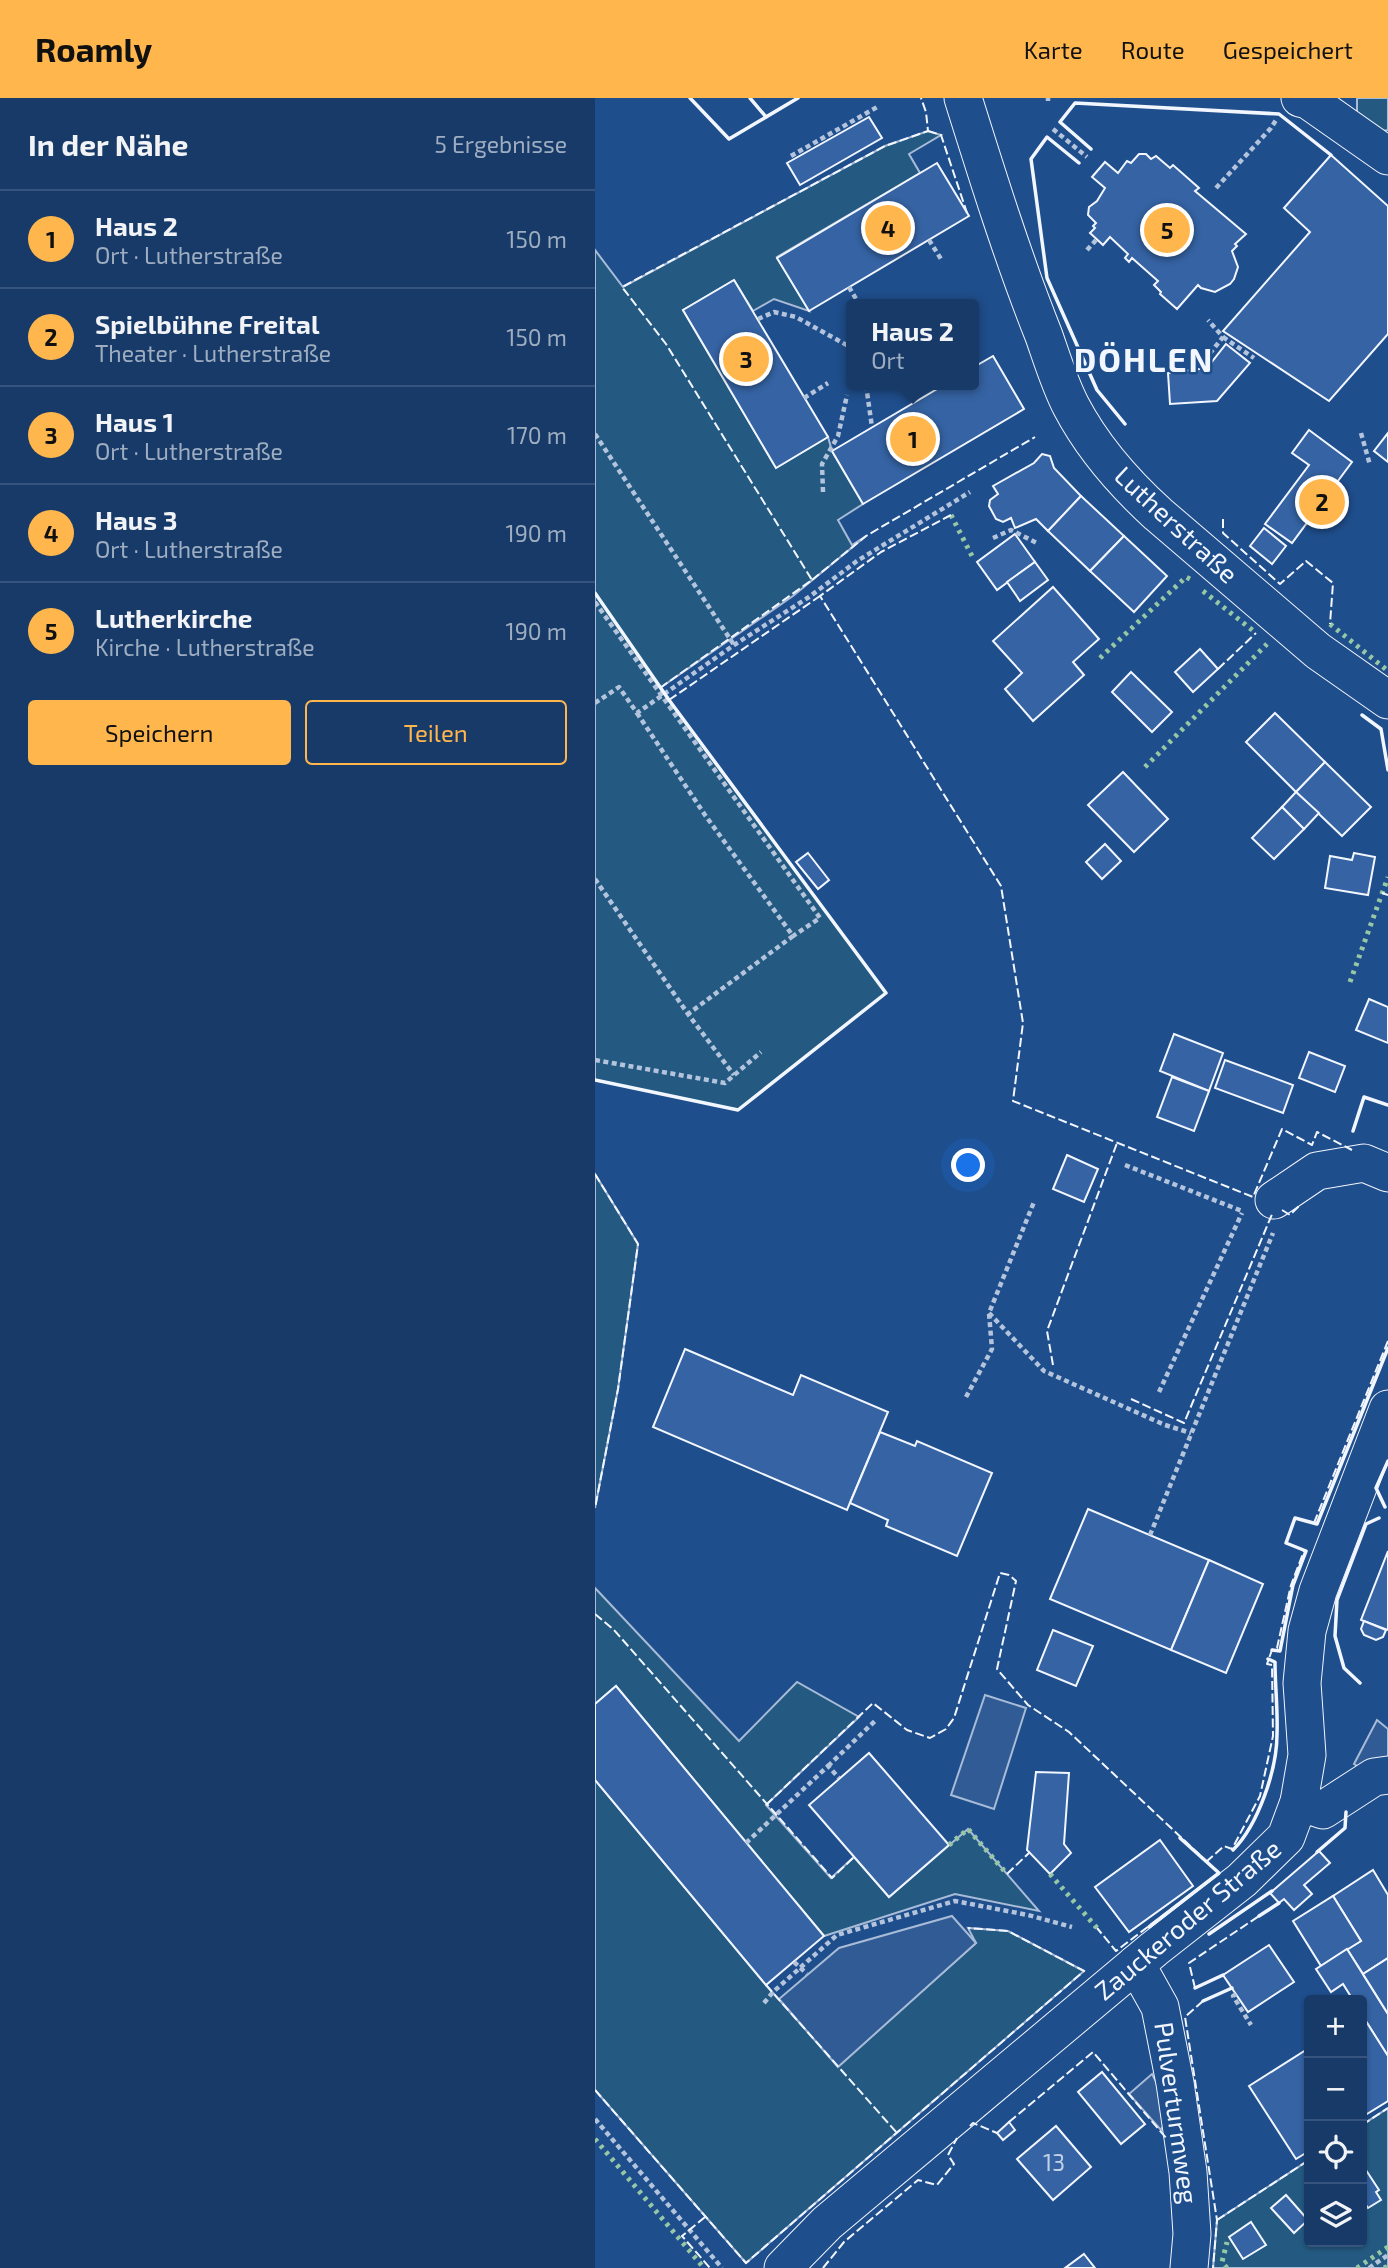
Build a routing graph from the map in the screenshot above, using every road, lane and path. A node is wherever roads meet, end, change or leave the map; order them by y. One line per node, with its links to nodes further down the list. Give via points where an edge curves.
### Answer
1 (965, 99): 36 (street, Lutherstraße, via 1030,305 1083,427 1150,506 1318,651)
2 (879, 106): 5 (path)
3 (1307, 106): 6 (street); 8 (path, via 1271,128)
4 (1053, 130): 7 (path)
5 (792, 156)
6 (1388, 156)
7 (1087, 158)
8 (1216, 188)
9 (1097, 239): 11 (path)
10 (929, 240): 12 (path)
11 (1087, 250)
12 (941, 260)
13 (849, 287): 14 (path)
14 (856, 299)
15 (758, 319): 18 (path, via 774,312 796,317)
16 (1208, 320): 17 (path)
17 (1223, 337): 19 (path); 20 (path, via 1203,361)
18 (846, 345)
19 (1254, 358)
20 (1207, 368)
21 (828, 383): 24 (path)
22 (867, 390): 25 (path)
23 (847, 395): 29 (path, via 838,436 821,464)
24 (804, 398)
25 (872, 427)
26 (1361, 433): 28 (path)
27 (595, 434): 34 (path)
28 (1370, 465)
29 (823, 492)
30 (970, 492): 34 (path)
31 (993, 538): 32 (path, via 1011,530)
32 (1039, 544)
33 (595, 602): 35 (path)
34 (734, 645): 35 (path)
35 (661, 696): 38 (path); 40 (path, via 820,918)
36 (1388, 700)
37 (595, 703): 38 (path, via 619,687)
38 (637, 713): 40 (path)
39 (595, 879): 41 (path)
40 (793, 936): 41 (path)
41 (688, 1014): 44 (path)
42 (761, 1052): 44 (path)
43 (595, 1060): 44 (path, via 725,1083)
44 (734, 1074)
45 (1125, 1165): 47 (path)
46 (1388, 1173): 47 (street, via 1364,1163 1317,1171)
47 (1270, 1200): 50 (path); 53 (path, via 1282,1210)
48 (1034, 1202): 49 (path)
49 (989, 1313): 51 (path, via 992,1349); 53 (path, via 1044,1371)
50 (1159, 1392)
51 (966, 1397)
52 (1388, 1409): 59 (street, Zauckeroder Straße, via 1307,1631 1302,1683 1307,1755)
53 (1191, 1433): 54 (path)
54 (1150, 1535)
55 (877, 1719): 56 (path)
56 (828, 1766): 58 (path); 60 (path)
57 (1388, 1775): 59 (street, via 1374,1777 1323,1810)
58 (839, 1778)
59 (1299, 1802): 63 (street, Zauckeroder Straße, via 1286,1838 1253,1871)
60 (746, 1843)
61 (1072, 1927): 64 (path, via 955,1901 837,1935)
62 (794, 1962): 64 (path)
63 (1136, 1964): 71 (street, Zauckeroder Straße, via 827,2223); 73 (street, Pulverturmweg, via 1160,2007 1175,2083 1188,2172)
64 (799, 1968): 65 (path); 67 (path)
65 (807, 1974)
66 (1236, 1994): 68 (path, via 1233,1996)
67 (764, 2003)
68 (1251, 2025)
69 (595, 2119): 72 (path)
70 (1388, 2255): 74 (path)
71 (784, 2267)
72 (722, 2268)
73 (1189, 2268)
74 (1369, 2268)

